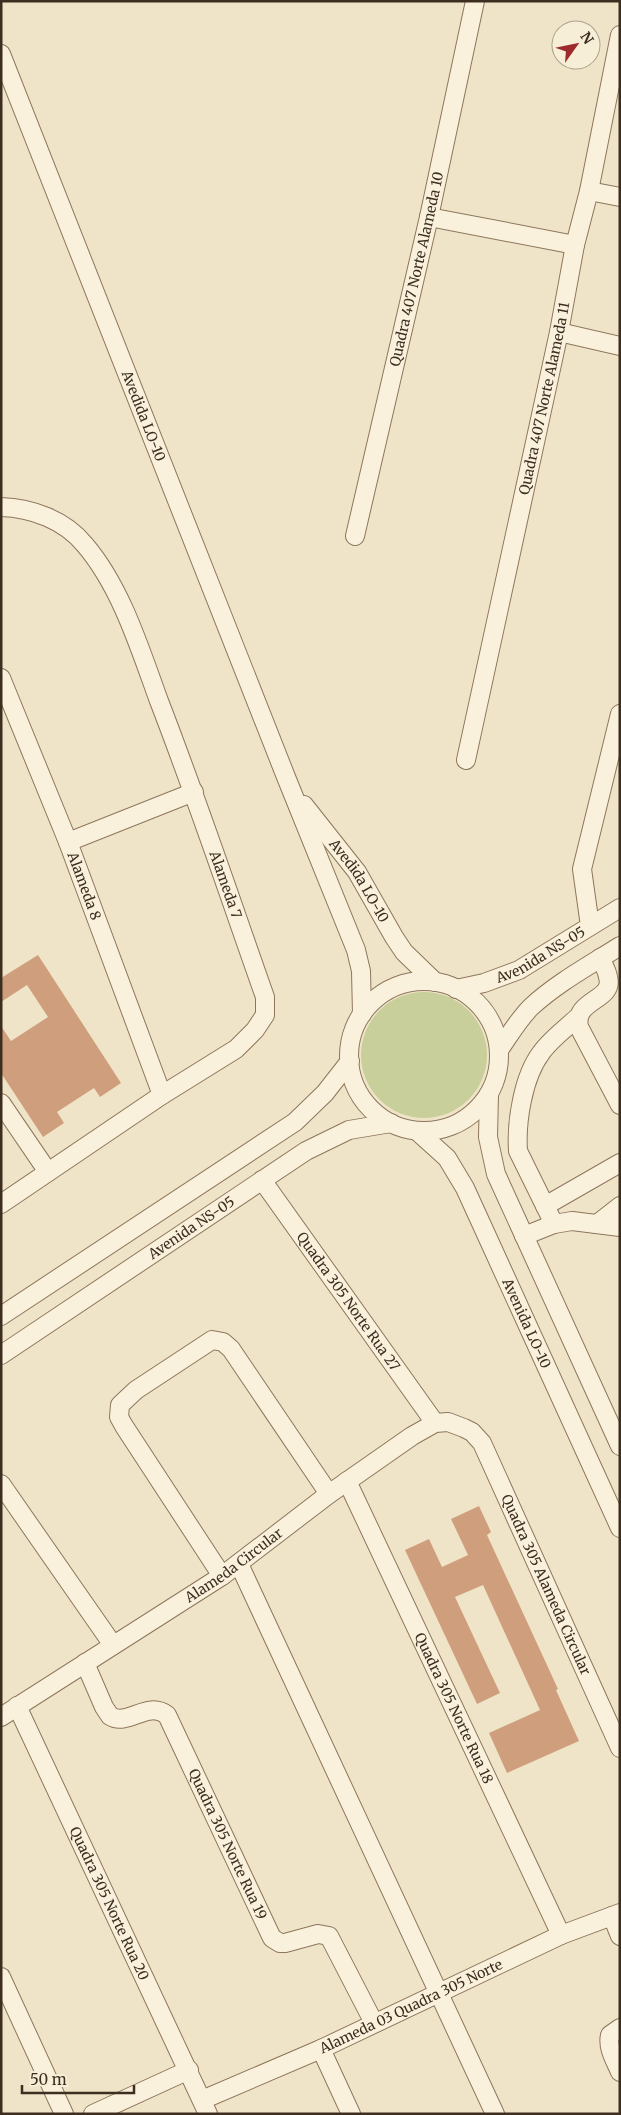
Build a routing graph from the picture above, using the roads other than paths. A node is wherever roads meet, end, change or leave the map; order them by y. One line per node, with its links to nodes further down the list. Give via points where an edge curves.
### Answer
1 (475, 1): 6 (street, Quadra 407 Norte Alameda 10)
2 (619, 43): 4 (street, Quadra 407 Norte Alameda 11)
3 (1, 54): 15 (street, Avedida LO-10)
4 (589, 191): 5 (street); 7 (street, Quadra 407 Norte Alameda 11)
5 (620, 197)
6 (429, 217): 7 (street); 11 (street, Quadra 407 Norte Alameda 10)
7 (575, 245): 8 (street, Quadra 407 Norte Alameda 11)
8 (559, 332): 9 (street); 14 (street, Quadra 407 Norte Alameda 11)
9 (620, 346)
10 (1, 507): 16 (street, Alameda 7, via 46,516 84,543 104,570 133,632)
11 (355, 536)
12 (1, 678): 17 (street, Alameda 8)
13 (620, 714): 19 (street, via 582,869)
14 (466, 760)
15 (286, 777): 22 (street, Avedida LO-10, via 305,807 365,884 399,945); 24 (street, Avedida LO-10, via 358,956)
16 (194, 792): 17 (street); 29 (street, Alameda 7, via 265,997 265,1015 236,1049)
17 (68, 842): 29 (street, Alameda 8)
18 (620, 908): 19 (street, Avenida NS-05)
19 (590, 926): 23 (street, Avenida NS-05, via 513,973 484,984)
20 (620, 946): 21 (street, Avenida NS-05)
21 (600, 958): 25 (street, via 609,978 608,986 602,996 581,1010); 26 (street, Avenida NS-05, via 531,1008)
22 (435, 982): 23 (street, Avenida NS-05); 24 (street, Avenida NS-05, via 410,983 394,988 379,996)
23 (456, 989): 26 (street, Avenida NS-05, via 484,1011 494,1030)
24 (362, 1014): 27 (street, Avenida NS-05, via 352,1036)
25 (577, 1018): 31 (street); 38 (street, via 539,1055 524,1091 518,1151)
26 (499, 1050): 28 (street, Avenida NS-05)
27 (350, 1060): 32 (street, Avenida NS-05, via 353,1079 364,1101); 44 (street, via 325,1093 295,1122)
28 (490, 1094): 33 (street, Avenida NS-05, via 475,1112 455,1125); 43 (street, via 487,1126 492,1162)
29 (162, 1095): 35 (street, Alameda 7)
30 (1, 1103): 35 (street)
31 (620, 1105)
32 (391, 1123): 33 (street, Avenida NS-05); 36 (street, Avenida NS-05, via 338,1134)
33 (417, 1131): 51 (street, Avenida LO-10, via 447,1158 465,1188)
34 (620, 1163): 38 (street)
35 (48, 1172): 37 (street, Alameda 7)
36 (262, 1180): 45 (street, Avenida NS-05); 46 (street, Quadra 305 Norte Rua 27)
37 (1, 1204)
38 (545, 1206): 40 (street)
39 (620, 1206): 41 (street)
40 (554, 1224): 41 (street, via 572,1221); 43 (street)
41 (597, 1224): 42 (street)
42 (620, 1227)
43 (524, 1236): 47 (street)
44 (1, 1316)
45 (1, 1355)
46 (435, 1423): 48 (street, Alameda Circular); 57 (street, Quadra 305 Alameda Circular, via 448,1422 464,1428 482,1443)
47 (620, 1446)
48 (347, 1481): 50 (street, Alameda Circular); 59 (street, Quadra 305 Norte Rua 18)
49 (1, 1484): 54 (street)
50 (329, 1494): 52 (street, Alameda Circular); 53 (street, via 231,1349 223,1342 212,1340 136,1390 120,1405 124,1426)
51 (620, 1528)
52 (239, 1564): 53 (street, Alameda Circular); 62 (street)
53 (222, 1576): 54 (street, Alameda Circular)
54 (113, 1644): 55 (street, Alameda Circular)
55 (85, 1663): 56 (street, Alameda Circular); 63 (street, Quadra 305 Norte Rua 19, via 110,1716 121,1719 154,1709 167,1715 272,1938 285,1943 318,1934 329,1936)
56 (6, 1713): 66 (street, Quadra 305 Norte Rua 20)
57 (620, 1748)
58 (616, 1914): 59 (street, Alameda 03 Quadra 305 Norte); 60 (street)
59 (561, 1935): 62 (street, Alameda 03 Quadra 305 Norte)
60 (620, 1936)
61 (1, 1977): 69 (street)
62 (440, 1992): 63 (street, Alameda 03 Quadra 305 Norte); 72 (street)
63 (374, 2023): 65 (street, Alameda 03 Quadra 305 Norte)
64 (620, 2028): 67 (street, via 610,2035 609,2041)
65 (321, 2049): 68 (street, Alameda 03 Quadra 305 Norte); 71 (street)
66 (188, 2070): 68 (street, Quadra 305 Norte Rua 20); 70 (street)
67 (620, 2072)
68 (205, 2107)
69 (64, 2114)
70 (93, 2114)
71 (351, 2114)
72 (495, 2114)

